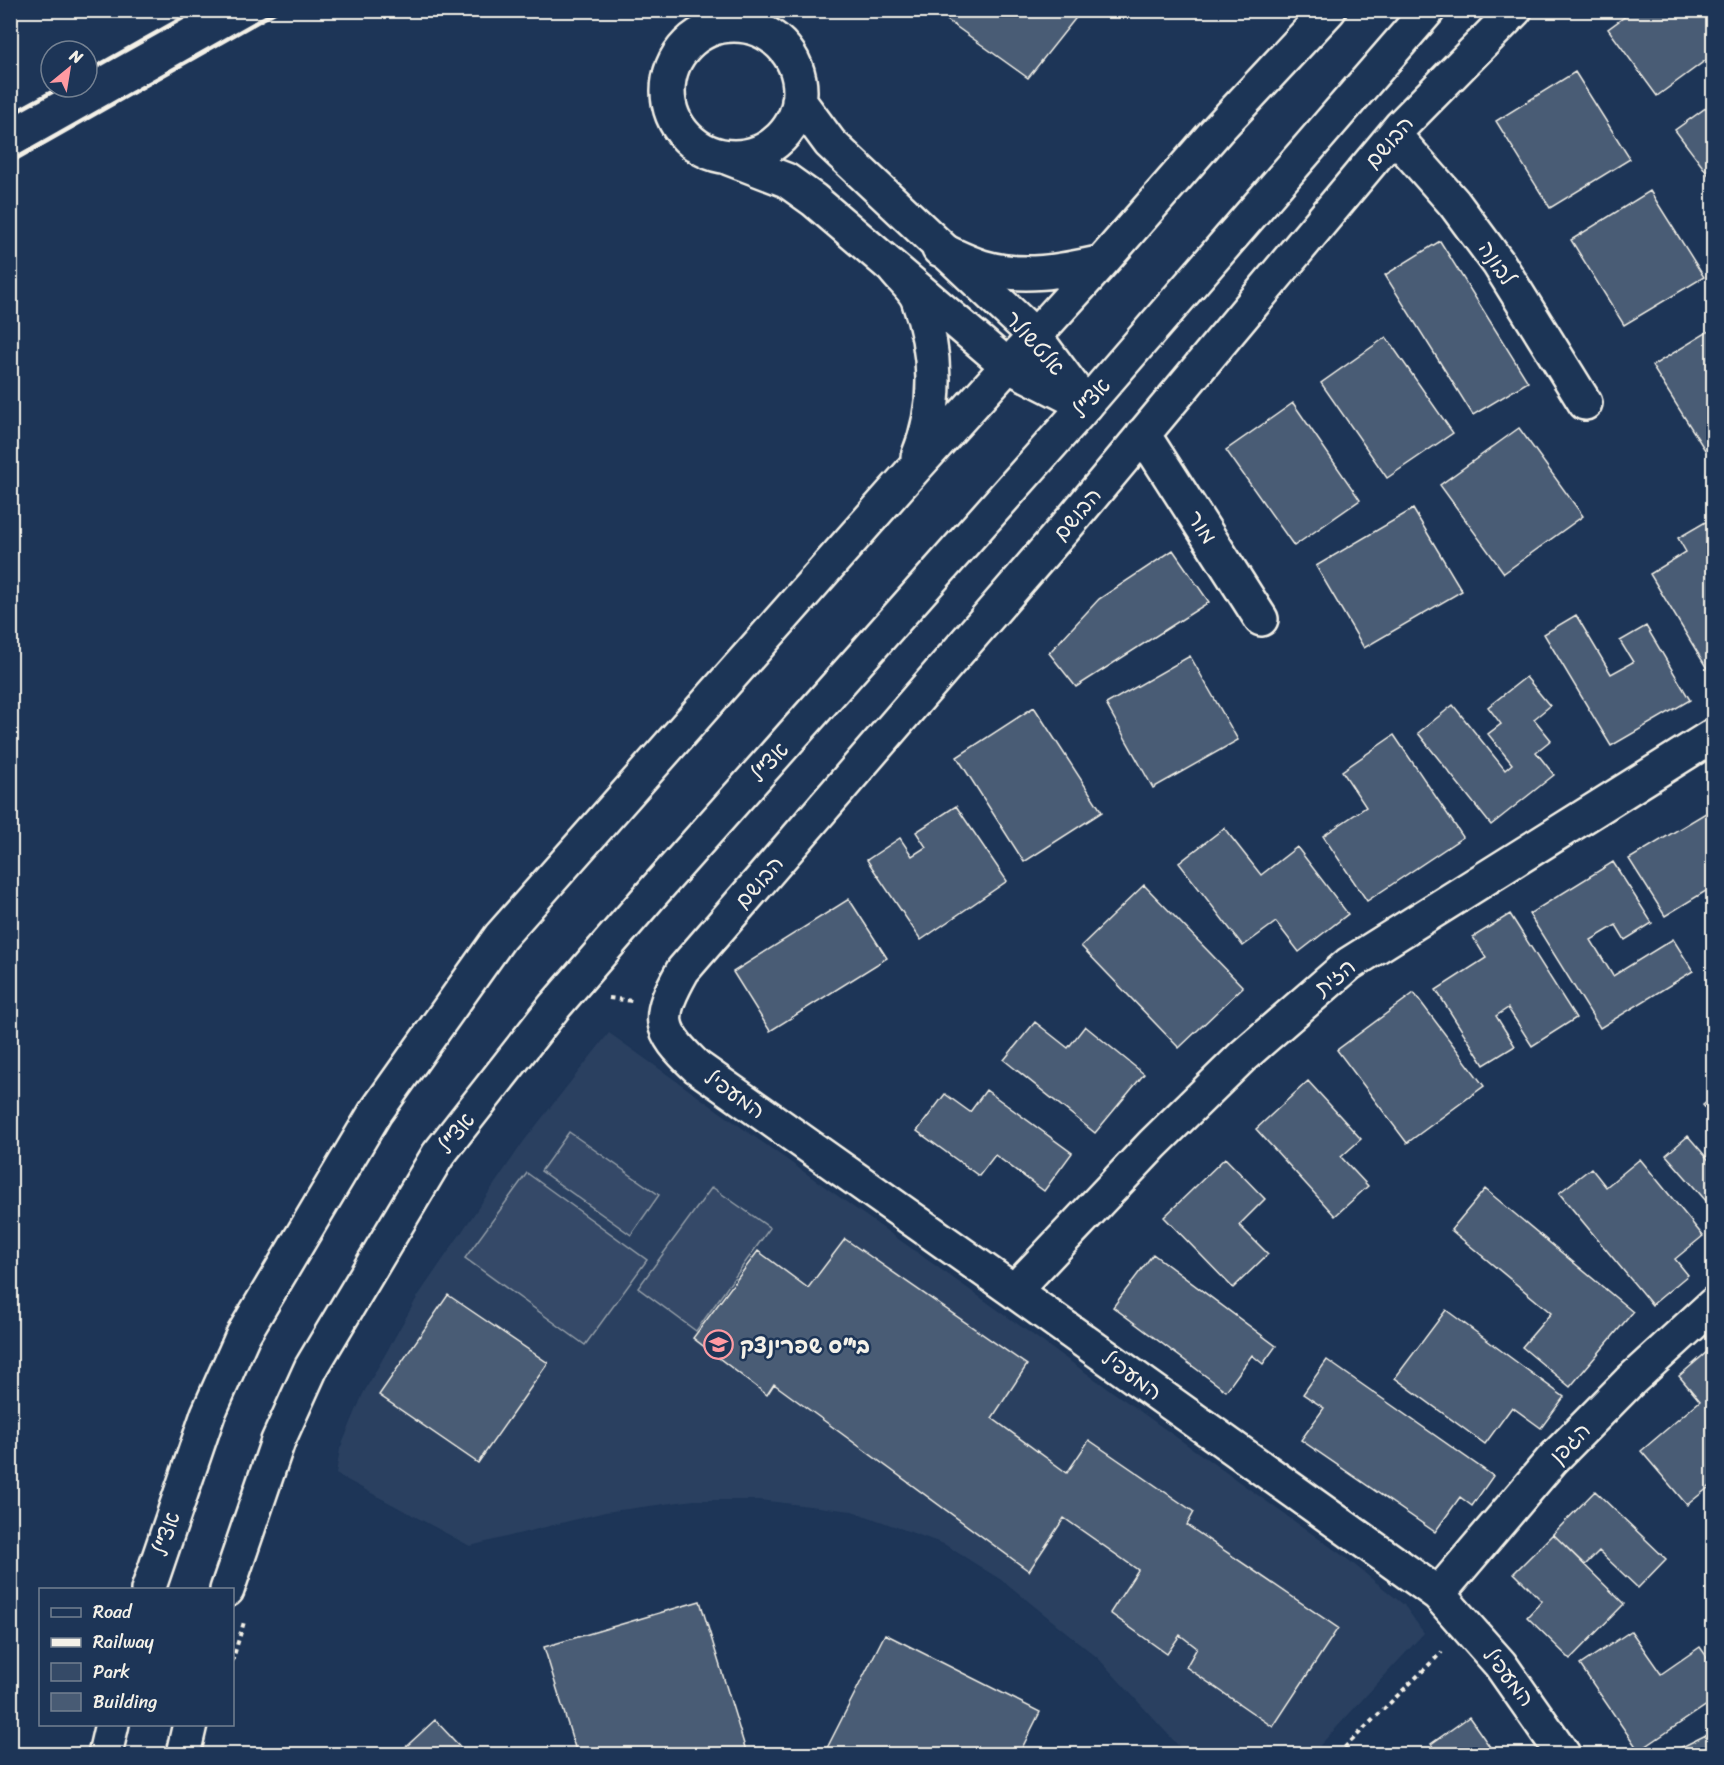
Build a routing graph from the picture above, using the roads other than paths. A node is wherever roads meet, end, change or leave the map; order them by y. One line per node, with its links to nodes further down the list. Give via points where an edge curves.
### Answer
1 (1329, 10): 8 (street, אצ"ל)
2 (1428, 10): 13 (street, אצ"ל)
3 (1515, 10): 5 (street, הבושם)
4 (800, 101): 6 (street, via 788,132 771,147 751,156); 6 (street, via 797,68 786,49 769,34 749,26 728,25 706,30 688,42 675,60 668,81 668,102 675,123 689,141 707,152); 7 (street, אלטשולר, via 830,143)
5 (1394, 135): 12 (street, לבונה, via 1455,203 1499,264); 14 (street, הבושם)
6 (729, 158): 9 (street, אלטשולר, via 786,180)
7 (939, 249): 8 (street, via 982,267 1010,272 1063,271); 10 (street, אלטשולר)
8 (1102, 262): 10 (street, אצ"ל)
9 (895, 270): 11 (street, אלטשולר); 15 (street, via 917,297 934,385 928,433)
10 (1034, 335): 11 (street, אצ"ל); 13 (street, אלטשולר)
11 (1007, 365): 13 (street, אלטשולר); 15 (street, אצ"ל)
12 (1585, 403)
13 (1086, 405): 22 (street, אצ"ל, via 639,908 554,1007 438,1155 311,1368 278,1441)
14 (1143, 434): 16 (street, מור); 18 (street, הבושם, via 683,970 667,998)
15 (914, 469): 21 (street, אצ"ל, via 500,937 375,1113 243,1335 208,1414)
16 (1261, 619)
17 (1713, 735): 19 (street, הזית, via 1348,964 1243,1056)
18 (665, 1031): 19 (street, המעפיל, via 697,1067)
19 (1014, 1291): 23 (street, המעפיל)
20 (1713, 1304): 23 (street, הגפן, via 1552,1460)
21 (149, 1588)
22 (228, 1588)
23 (1438, 1594): 28 (street, המעפיל, via 1468,1625 1539,1716)
24 (112, 1726): 26 (street)
25 (190, 1726): 27 (street)
26 (105, 1755)
27 (183, 1755)
28 (1563, 1755)

